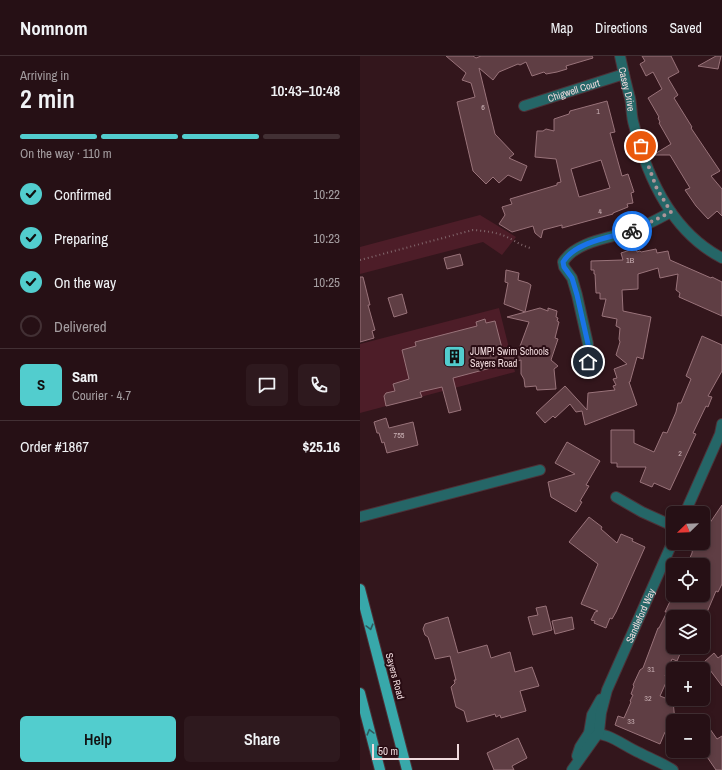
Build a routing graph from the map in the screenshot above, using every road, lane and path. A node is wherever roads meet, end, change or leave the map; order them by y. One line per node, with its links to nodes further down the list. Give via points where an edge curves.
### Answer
1 (620, 56): 2 (street, Casey Drive)
2 (624, 74): 3 (street, Chigwell Court); 4 (street, Casey Drive, via 633,124 644,158 657,189)
3 (524, 106)
4 (671, 212): 6 (street, Casey Drive, via 692,236); 8 (street, via 632,231 580,247 563,262 572,278 577,295 588,344)
5 (531, 248): 7 (path, via 492,232 473,230)
6 (722, 258)
7 (360, 260)
8 (588, 362)
9 (721, 430): 12 (street)
10 (540, 470): 13 (street)
11 (616, 497): 14 (street)
12 (688, 506)
13 (360, 517)
14 (666, 523)
15 (669, 550): 18 (street, Sandleford Way, via 607,690 595,707 592,715)
16 (360, 589): 21 (main road, Sayers Road, one-way to 21)
17 (360, 693): 20 (main road, one-way to 17)
18 (595, 734): 19 (street, Sandleford Way, via 580,747); 22 (street, via 620,741)
19 (573, 767)
20 (380, 770)
21 (407, 770)
22 (673, 770)

